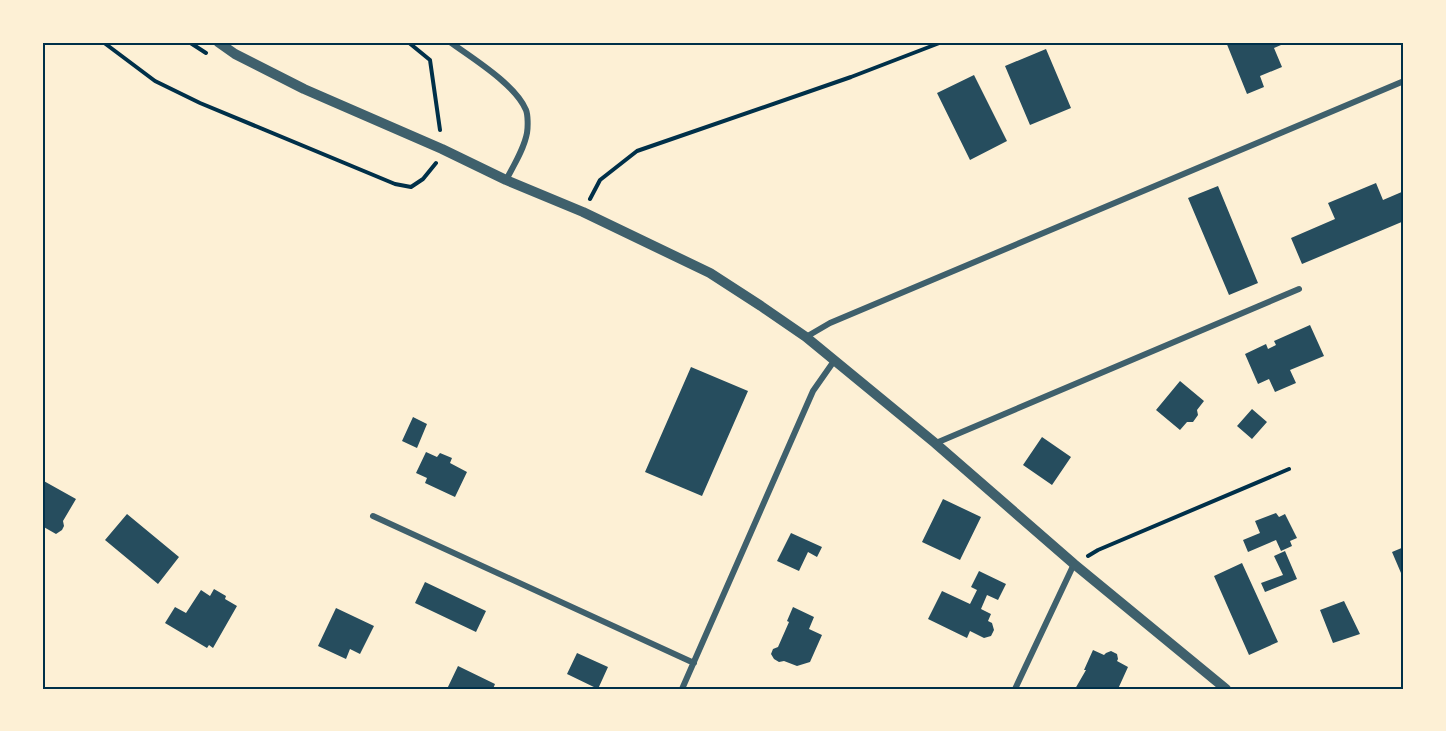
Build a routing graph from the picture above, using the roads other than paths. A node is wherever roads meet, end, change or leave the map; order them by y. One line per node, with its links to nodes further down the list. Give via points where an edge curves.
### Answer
1 (218, 42): 4 (street, via 304,89)
2 (450, 42): 4 (street, via 517,95 527,111 527,132)
3 (1404, 81): 6 (street, via 830,323)
4 (506, 180): 6 (street, via 710,273)
5 (1299, 289): 8 (street)
6 (806, 337): 7 (street)
7 (834, 361): 8 (street); 11 (street, via 813,391)
8 (935, 443): 10 (street)
9 (373, 516): 11 (street)
10 (1074, 564): 12 (street); 14 (street)
11 (694, 663): 13 (street)
12 (1222, 687)
13 (682, 689)
14 (1015, 689)

